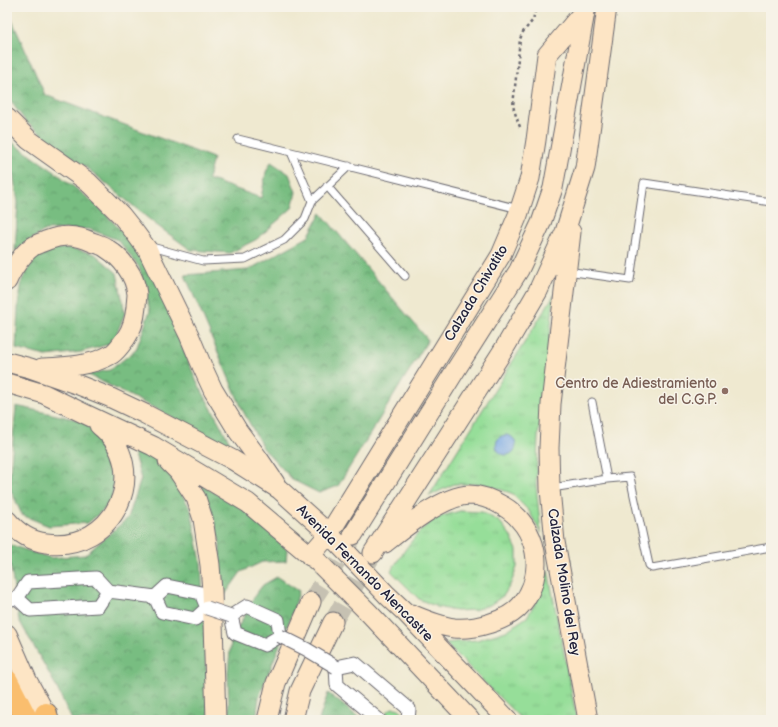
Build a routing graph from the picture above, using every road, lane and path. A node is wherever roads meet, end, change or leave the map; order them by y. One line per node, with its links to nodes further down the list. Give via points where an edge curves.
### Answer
1 (536, 7): 5 (path, via 533,20 520,39 513,106)
2 (607, 7): 12 (main road, via 585,168)
3 (585, 8): 13 (main road, Calzada Chivatito, via 547,55 530,178); 28 (main road, Calzada Chivatito, via 553,188 541,223 519,270)
4 (7, 118): 14 (main road, via 29,140 88,182 121,215)
5 (521, 128)
6 (238, 139): 7 (lane)
7 (291, 152): 8 (lane); 10 (lane)
8 (349, 166): 9 (lane); 13 (lane)
9 (327, 186): 10 (lane); 16 (lane)
10 (312, 201): 14 (lane, via 305,219 284,240 245,259 203,261)
11 (771, 202): 15 (lane, via 644,183 630,280)
12 (574, 204): 15 (main road, Calzada Molino del Rey); 36 (main road, via 565,232 538,290 504,349 373,552 438,506 468,495 481,497 498,502 509,509 526,527 535,550 536,575 532,587 520,607 508,616 479,626 454,628 431,623)
13 (520, 209): 27 (main road, Calzada Chivatito, via 501,255)
14 (144, 245): 24 (main road, via 213,390)
15 (567, 271): 25 (main road, Calzada Molino del Rey, via 551,404)
16 (405, 276)
17 (7, 281): 18 (main road, via 31,247 58,236 71,236 106,247 119,258 129,271 137,295 134,323 114,353 102,359 58,368)
18 (19, 365): 24 (main road, Avenida Fernando Alencastre, via 76,384 145,414 233,460)
19 (12, 385): 21 (main road, Avenida Fernando Alencastre, via 44,394)
20 (592, 402): 23 (lane)
21 (85, 414): 22 (main road, Avenida Fernando Alencastre); 26 (main road, via 109,434 121,454 124,490 115,512 102,528 92,535 65,544 52,544 28,538)
22 (153, 446): 30 (main road, Avenida Fernando Alencastre, via 248,503); 46 (main road, via 187,484 196,498 203,519 212,590)
23 (607, 479): 25 (lane); 29 (lane, via 630,477 649,565 652,568)
24 (279, 489): 27 (main road, Avenida Fernando Alencastre)
25 (550, 489): 53 (main road, Calzada Molino del Rey, via 555,542)
26 (7, 520)
27 (329, 534): 30 (main road, Calzada Chivatito); 36 (main road, Avenida Fernando Alencastre)
28 (354, 535)
29 (771, 547)
30 (310, 556): 51 (main road, Avenida Fernando Alencastre, via 369,613)
31 (108, 591): 32 (street); 33 (street, via 98,606 30,610); 33 (street, via 96,578 28,582)
32 (155, 597): 35 (street, via 162,612 195,619); 35 (street, via 167,586 200,593)
33 (12, 599)
34 (311, 602): 47 (main road, via 276,683)
35 (207, 608): 37 (street, bridge)
36 (405, 612): 52 (main road, Avenida Fernando Alencastre)
37 (231, 616): 40 (street, via 235,633 265,645); 40 (street, via 247,606 278,620)
38 (333, 622): 48 (main road, via 300,691)
39 (7, 634): 44 (main road)
40 (280, 636): 41 (street, bridge)
41 (336, 667): 49 (street, via 337,685); 50 (street, via 355,663 409,709)
42 (7, 681): 44 (highway)
43 (7, 703): 45 (highway)
44 (42, 718)
45 (16, 720)
46 (216, 720)
47 (267, 720)
48 (293, 720)
49 (379, 720)
50 (408, 720)
51 (470, 720)
52 (508, 720)
53 (588, 720)

